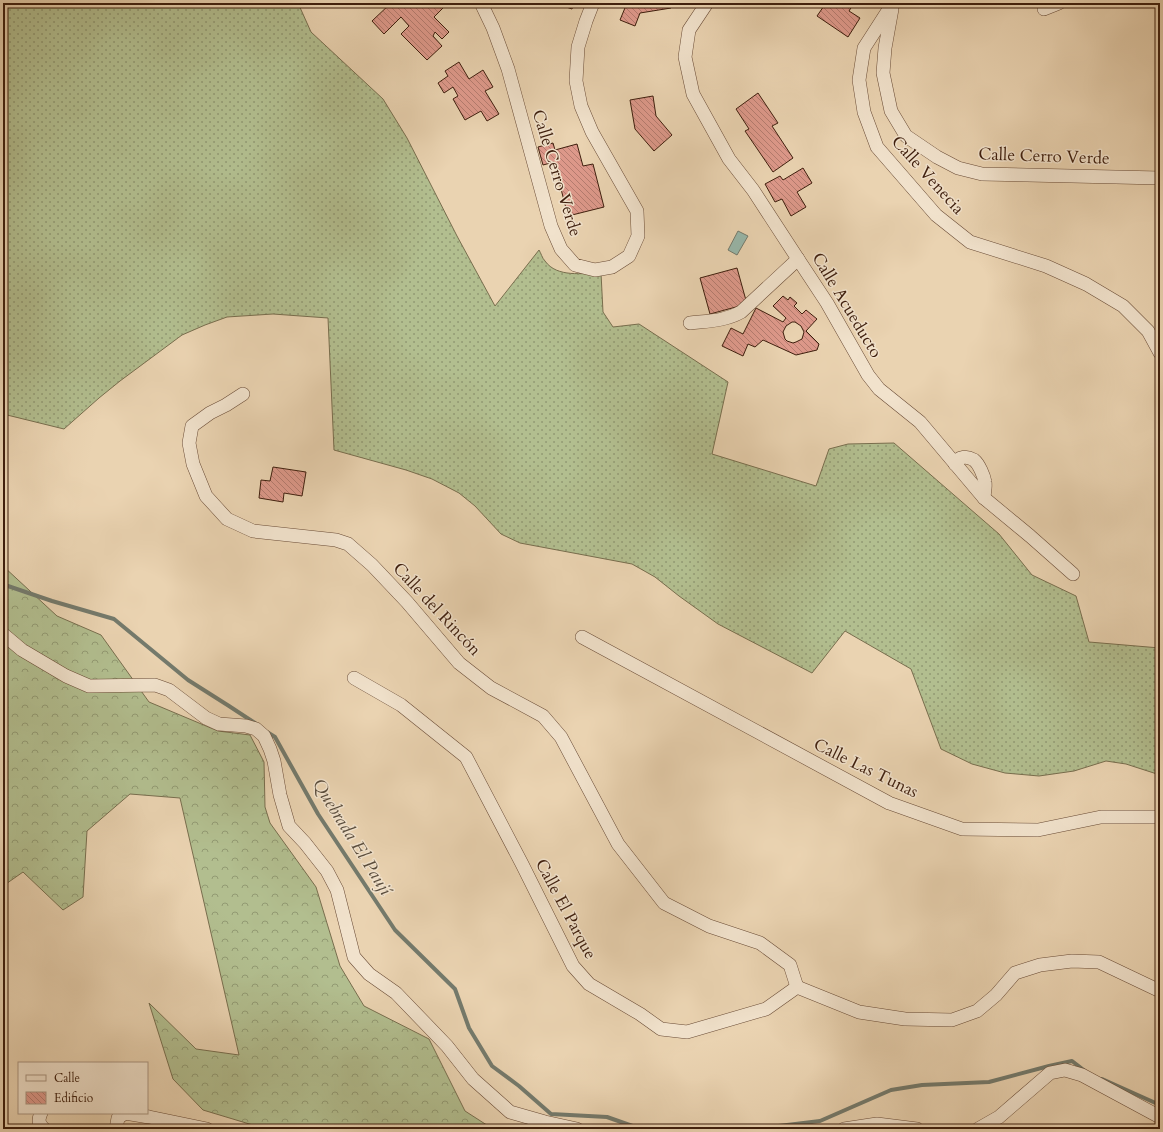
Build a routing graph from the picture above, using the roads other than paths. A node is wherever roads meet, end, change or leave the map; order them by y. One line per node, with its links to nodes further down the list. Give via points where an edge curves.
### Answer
1 (481, 3): 2 (street, Calle Cerro Verde, via 508,69 551,226 562,249 575,265 595,270 612,267 629,256 638,236 637,211 592,132 581,106 576,82 578,47)
2 (593, 3)
3 (707, 3): 8 (street, Calle Acueducto, via 689,30 685,57 693,94 729,159 753,190)
4 (893, 3): 7 (street, Calle Cerro Verde, via 884,48 883,73 891,111 906,136 936,157 958,168 982,174); 10 (street, Calle Venecia, via 864,48 859,80 864,112 877,147 936,216 970,242 1046,266 1086,284 1123,306 1148,331)
5 (1059, 3): 6 (street)
6 (1044, 9)
7 (1160, 178)
8 (798, 259): 9 (street, via 733,317); 12 (street, Calle Acueducto, via 879,389 920,422 984,498)
9 (690, 323)
10 (1160, 354)
11 (243, 394): 17 (street, Calle del Rincón, via 192,426 189,443 206,496 227,519 253,531 336,540 348,544 407,602 459,662 492,688 543,716 561,737 618,844 664,903 709,926 760,943 790,965)
12 (1073, 574)
13 (3, 634): 25 (street, via 22,650 66,676 89,686 155,685 168,690 206,718 219,724 256,729 264,736 272,755 289,826 327,871 337,890 354,957 369,974 396,993 447,1046 473,1079 510,1112)
14 (582, 637): 16 (street, Calle Las Tunas, via 889,803 962,829 1038,830 1101,817)
15 (354, 678): 17 (street, Calle El Parque, via 401,705 466,757 573,966 589,984 661,1028 687,1032 766,1009)
16 (1160, 817)
17 (797, 987): 18 (street, via 859,1012 905,1019 952,1020 977,1010 996,995 1015,973 1040,965 1072,961 1099,962)
18 (1160, 991)
19 (40, 1114): 22 (street, via 39,1124)
20 (125, 1114): 23 (street, via 118,1118); 24 (street)
21 (1160, 1117): 28 (street, via 1082,1075 1065,1070 1050,1073 999,1117)
22 (44, 1129)
23 (116, 1129)
24 (207, 1129)
25 (576, 1129)
26 (844, 1129): 27 (street, via 877,1124)
27 (917, 1129)
28 (978, 1129)

